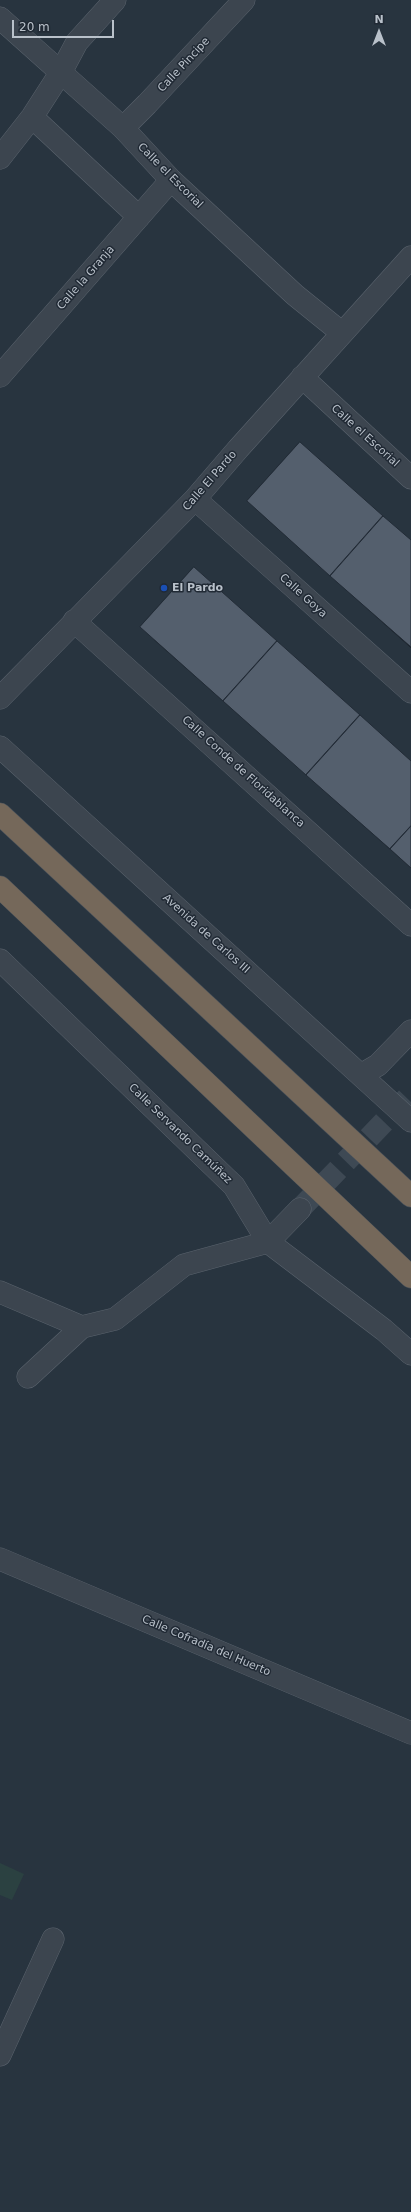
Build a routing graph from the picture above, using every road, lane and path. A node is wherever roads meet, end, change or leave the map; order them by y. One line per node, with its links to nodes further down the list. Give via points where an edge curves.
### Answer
1 (115, 0): 4 (street, via 77,42)
2 (244, 0): 6 (street, Calle Pincipe)
3 (0, 18): 4 (street, Calle el Escorial)
4 (61, 72): 5 (street); 6 (street, Calle el Escorial)
5 (32, 116): 7 (street); 9 (street)
6 (123, 128): 8 (street, Calle el Escorial)
7 (0, 158)
8 (171, 180): 9 (street, Calle la Granja); 11 (street, Calle el Escorial, via 295,295)
9 (139, 217): 12 (street, Calle la Granja)
10 (411, 257): 11 (street, Calle El Pardo)
11 (342, 333): 13 (street, Calle El Pardo)
12 (0, 376)
13 (302, 377): 14 (street, Calle el Escorial); 15 (street, Calle El Pardo)
14 (411, 478)
15 (195, 499): 16 (street, Calle El Pardo); 17 (street, Calle Goya)
16 (74, 621): 18 (street, Calle El Pardo); 22 (street, Calle Conde de Floridablanca)
17 (411, 692)
18 (0, 698)
19 (0, 747): 25 (street, Avenida de Carlos III)
20 (0, 814): 27 (highway)
21 (0, 887): 30 (highway)
22 (411, 925)
23 (0, 960): 29 (street, Calle Servando Camúñez, via 234,1186)
24 (411, 1031): 25 (street, via 378,1065)
25 (361, 1075): 26 (street, Avenida de Carlos III)
26 (411, 1121)
27 (411, 1196)
28 (300, 1210): 29 (street)
29 (268, 1242): 32 (street, via 184,1266 116,1319); 33 (street, Calle Servando Camúñez, via 384,1330)
30 (411, 1277)
31 (0, 1292): 32 (street)
32 (82, 1327): 34 (street)
33 (411, 1354)
34 (28, 1377)
35 (0, 1559): 36 (street, Calle Cofradía del Huerto)
36 (411, 1733)
37 (53, 1939): 38 (street)
38 (0, 2055)

